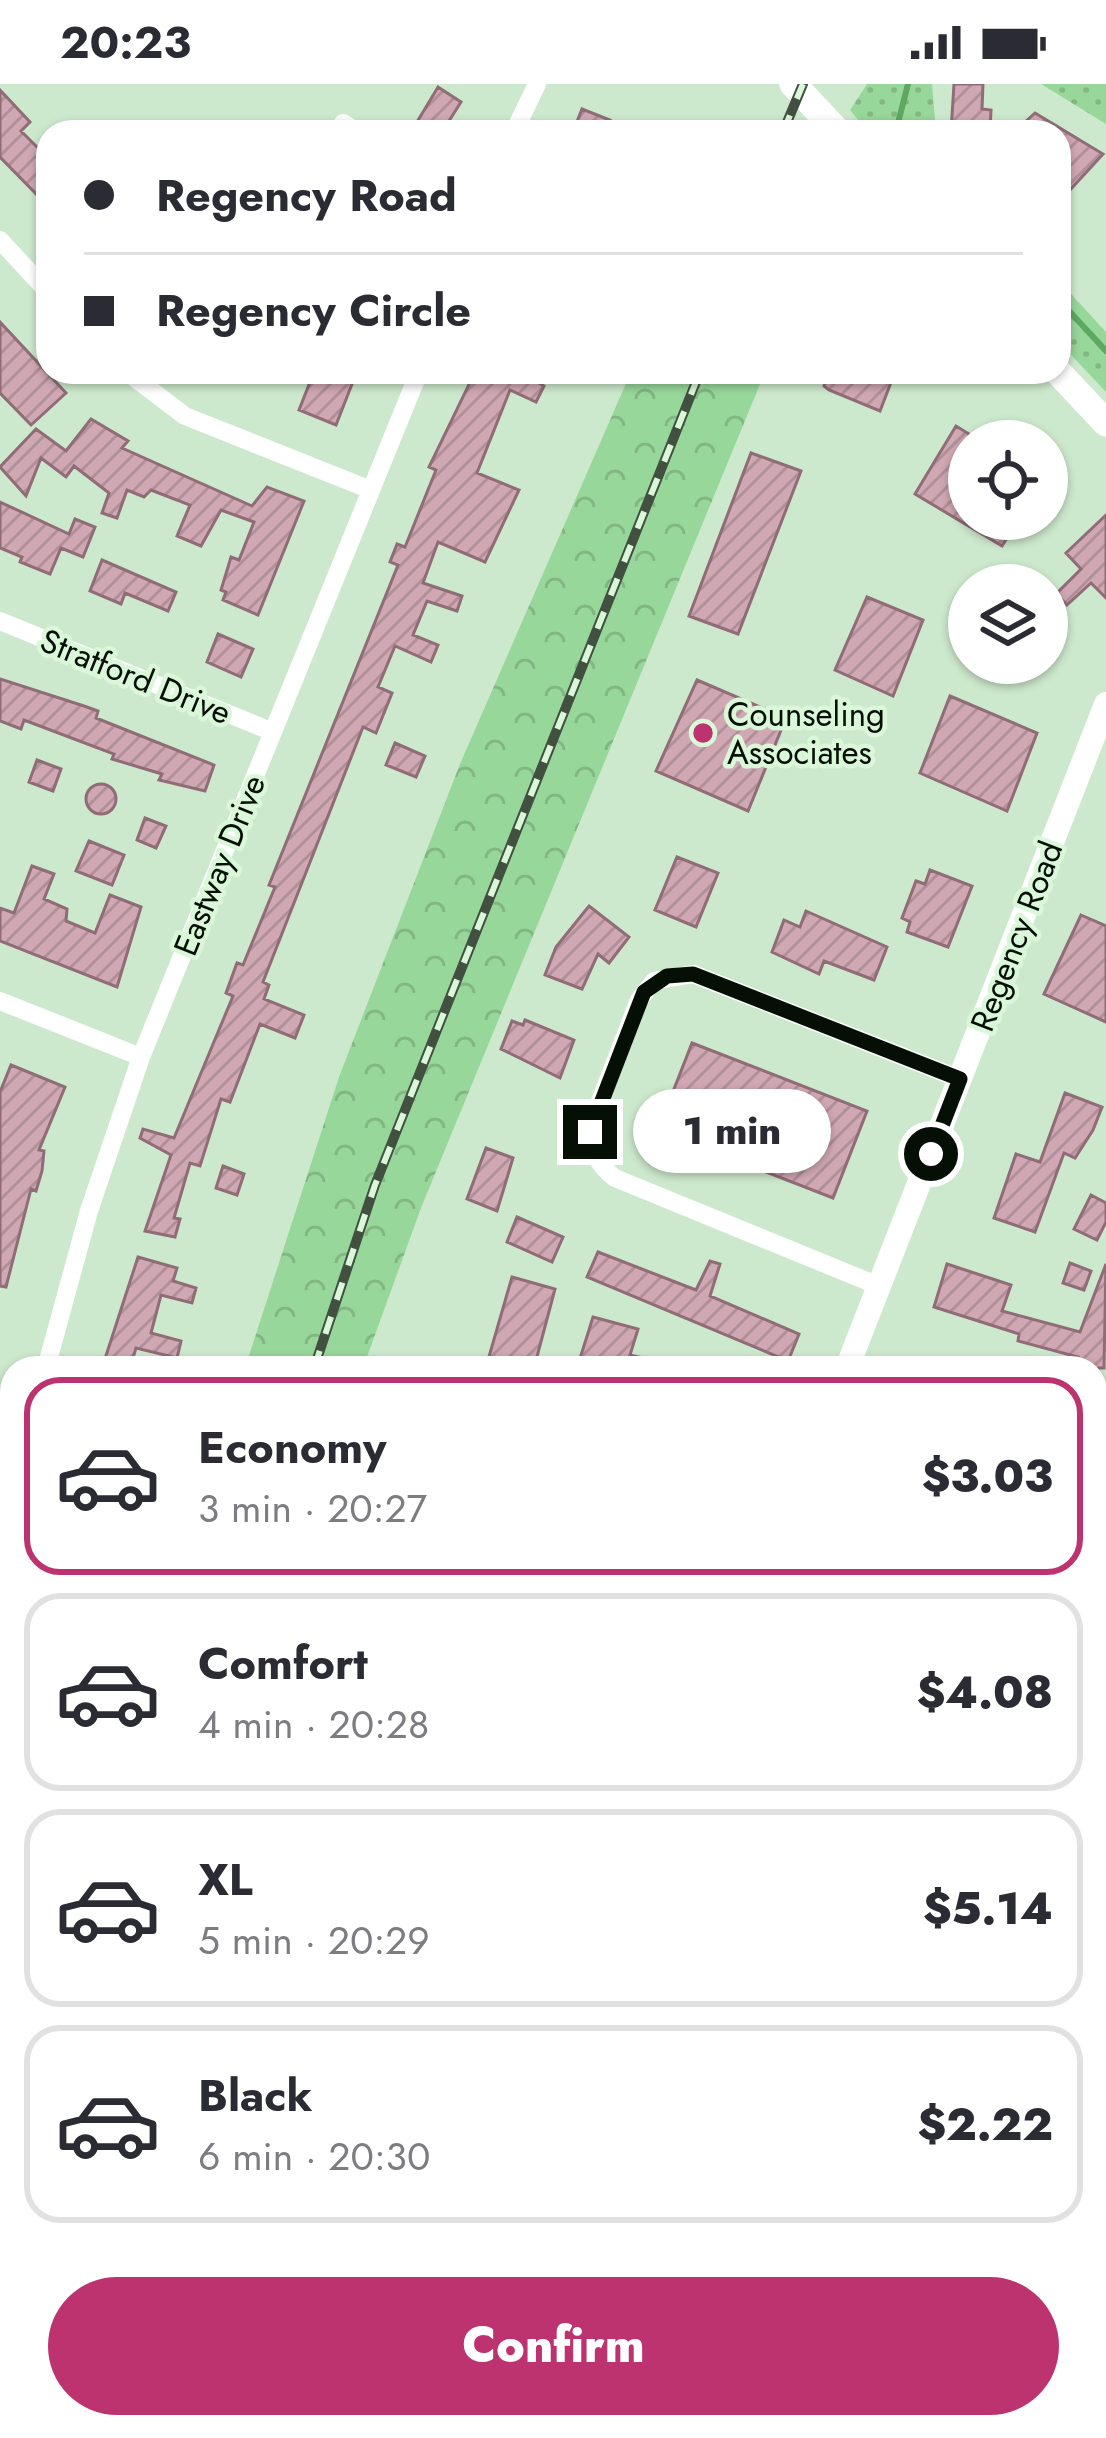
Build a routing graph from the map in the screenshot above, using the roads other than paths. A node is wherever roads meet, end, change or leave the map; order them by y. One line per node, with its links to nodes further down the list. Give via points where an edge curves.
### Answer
1 (537, 84): 3 (street)
2 (793, 84): 4 (main road)
3 (520, 120)
4 (827, 120)
5 (0, 240): 6 (street)
6 (36, 279)
7 (143, 384): 11 (street, via 185,416)
8 (414, 384): 11 (street, Eastway Drive)
9 (1069, 384): 10 (main road)
10 (1106, 423)
11 (371, 490): 14 (street, Eastway Drive)
12 (0, 621): 14 (street, Stratford Drive)
13 (1106, 704): 17 (street, Regency Road)
14 (273, 732): 16 (street, Eastway Drive)
15 (0, 1001): 16 (street)
16 (141, 1057): 19 (street, Eastway Drive)
17 (960, 1079): 18 (street, Regency Road); 18 (street, via 693,974 654,981 639,1000 592,1122 602,1166)
18 (879, 1286): 20 (street, Regency Road)
19 (49, 1356)
20 (852, 1356)

